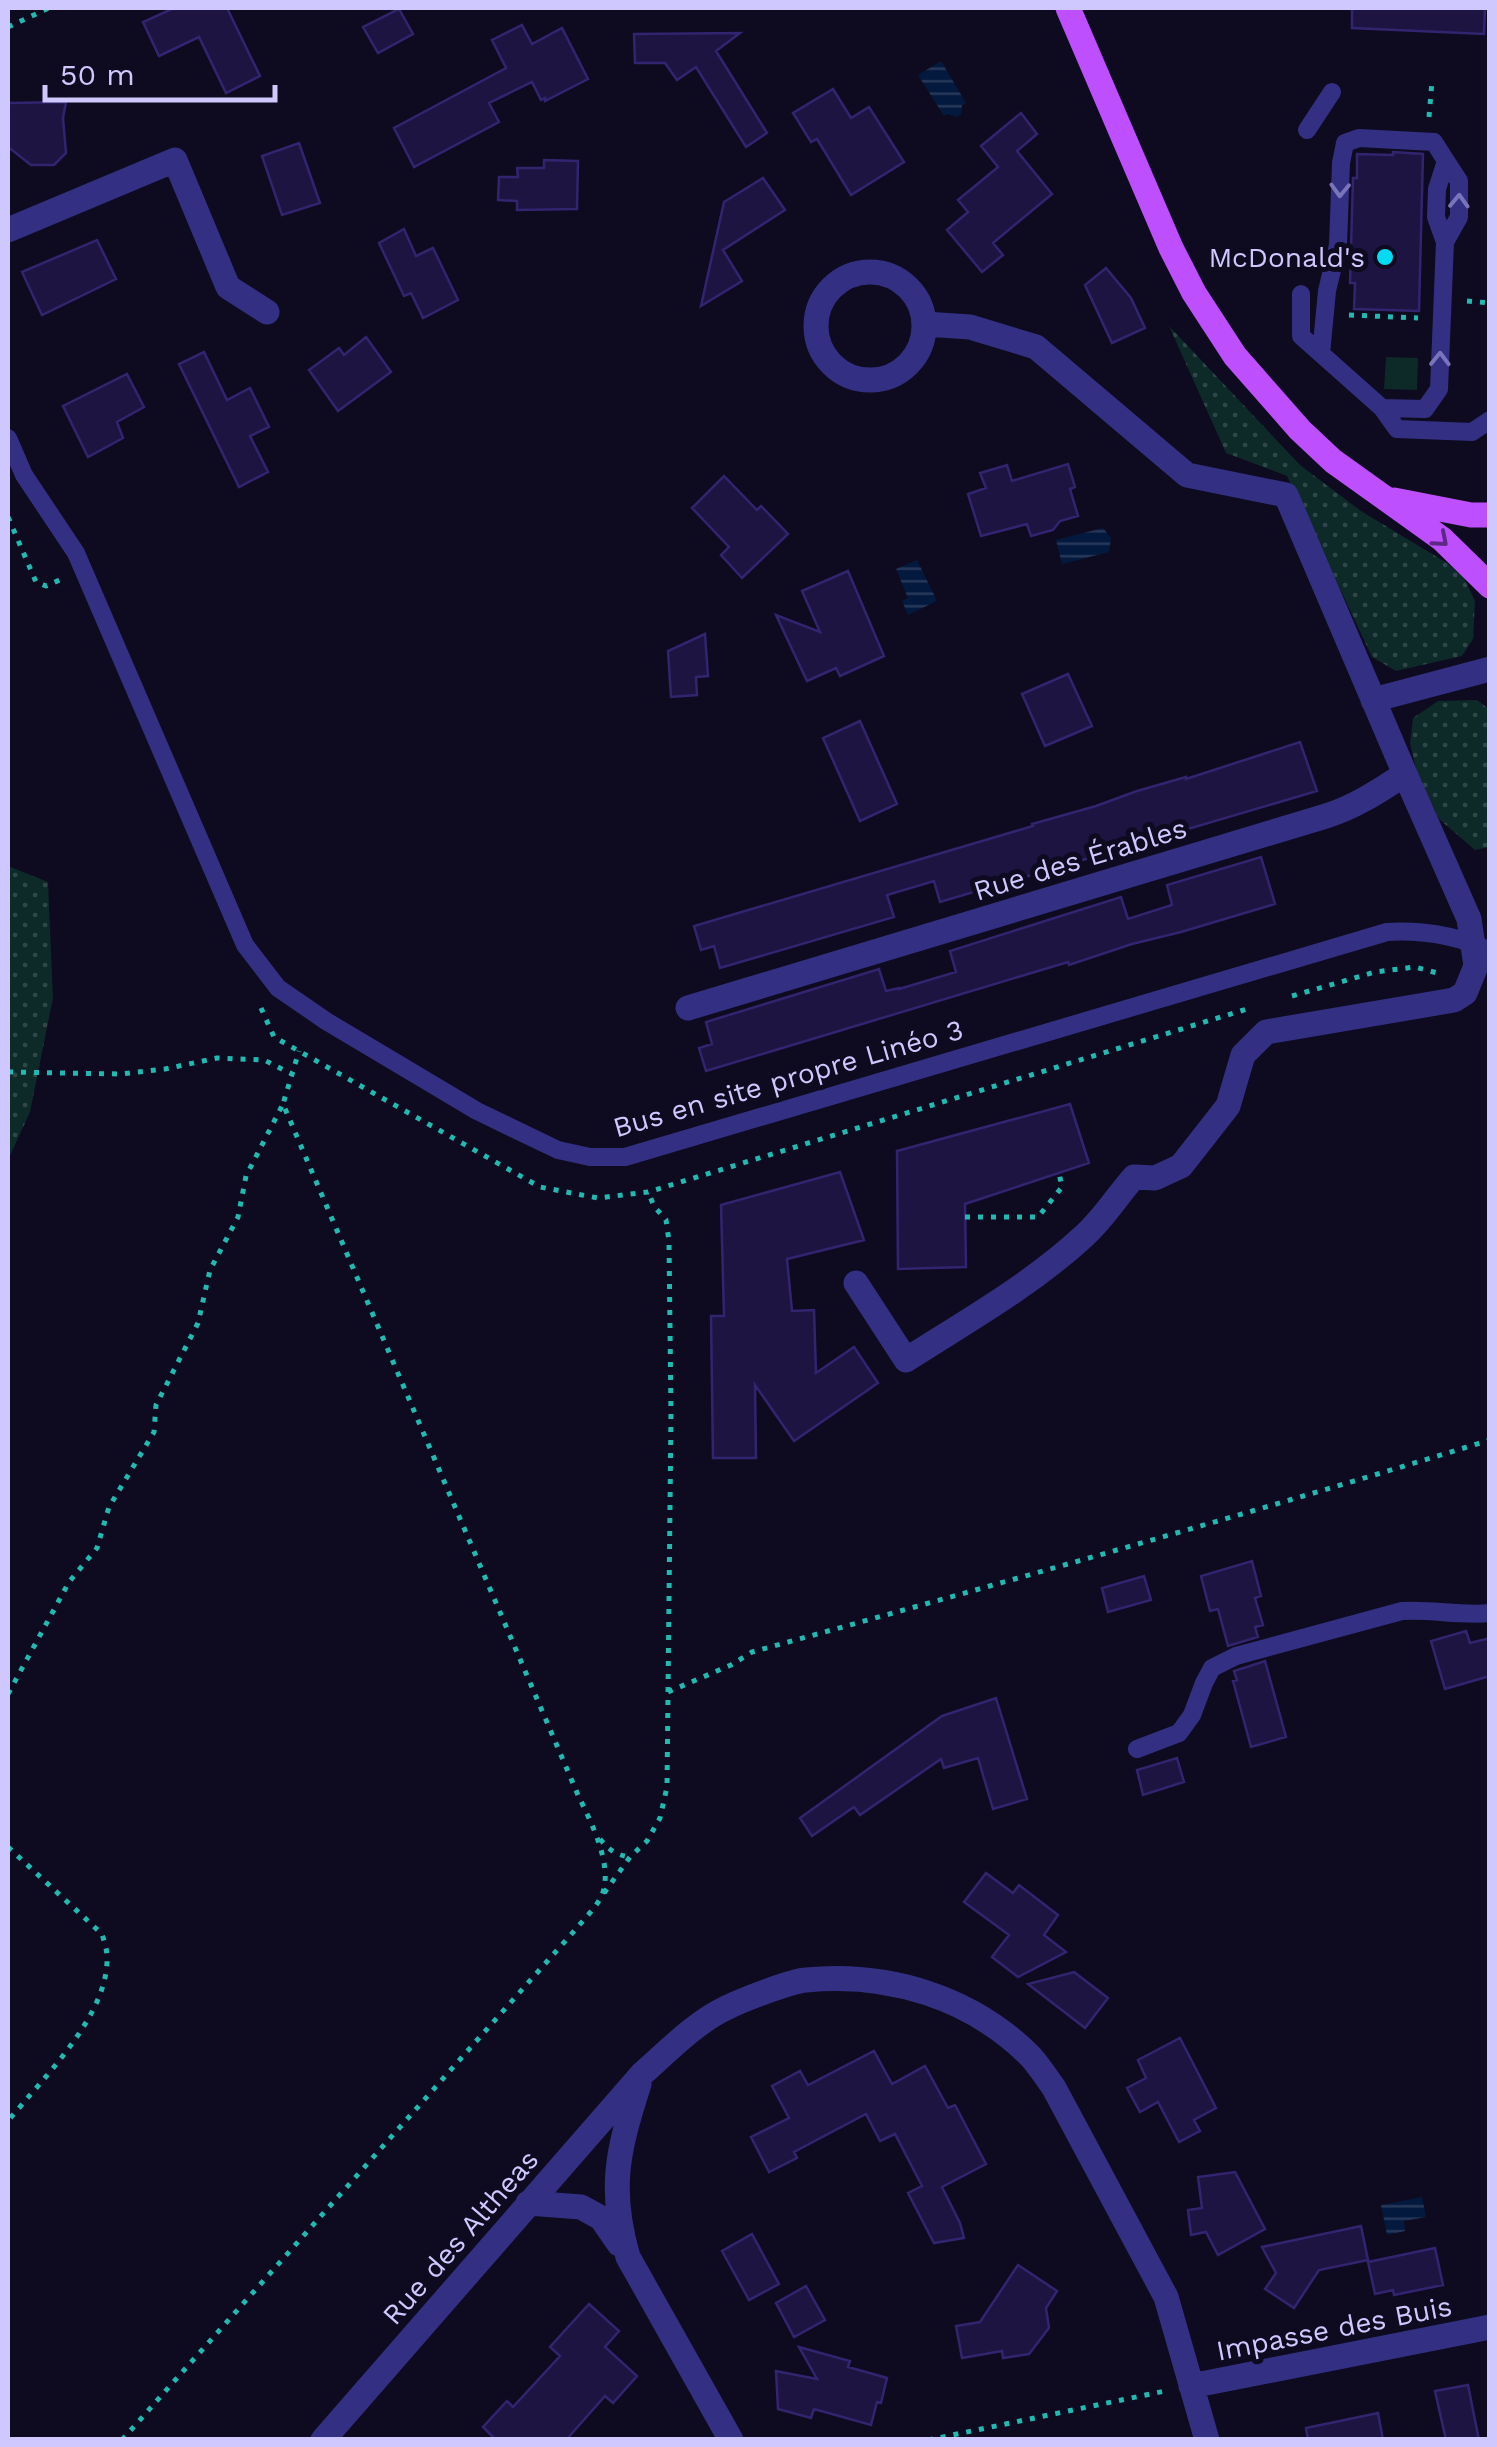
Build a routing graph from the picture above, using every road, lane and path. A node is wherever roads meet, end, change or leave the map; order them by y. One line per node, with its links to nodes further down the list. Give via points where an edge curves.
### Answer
1 (49, 8): 3 (path)
2 (1068, 8): 16 (main road, via 1171,248 1234,356 1311,440)
3 (8, 27)
4 (1332, 92): 5 (lane)
5 (1308, 130)
6 (8, 230): 8 (street, via 175,160 228,287)
7 (1301, 294): 12 (lane, via 1301,336)
8 (267, 312)
9 (1326, 312): 10 (path); 12 (lane); 13 (lane, one-way to 9, via 1425,409 1440,389 1445,242 1436,217 1446,161 1434,142 1346,143)
10 (1422, 318)
11 (925, 324): 11 (street, via 912,291 881,272 862,272 830,289 816,322 818,340 837,370 870,381 888,378 915,358); 22 (street, via 970,327 1036,347 1187,475 1286,495)
12 (1321, 354): 13 (lane)
13 (1382, 408): 14 (lane, via 1397,429 1472,432)
14 (1490, 420)
15 (8, 438): 24 (lane, Bus en site propre Linéo 3, via 24,475 76,553 245,945 278,988 476,1111 558,1150 625,1156 1387,932 1431,933)
16 (1389, 499): 17 (main road); 20 (main road, one-way to 20)
17 (1490, 515)
18 (8, 516): 19 (path, via 36,582 46,586)
19 (68, 576)
20 (1490, 586)
21 (1490, 668): 22 (street)
22 (1373, 700): 23 (street)
23 (1405, 774): 24 (street); 28 (street, Rue des Érables, via 1345,810)
24 (1481, 948): 25 (street)
25 (1470, 985): 26 (path, via 1415,967); 37 (street, via 1454,1000 1266,1032 1243,1055 1228,1106 1181,1166 1155,1178 1134,1177 1088,1233 1044,1270 906,1360)
26 (1286, 998)
27 (258, 1001): 30 (path, via 274,1038)
28 (688, 1008)
29 (1250, 1008): 35 (path)
30 (299, 1051): 32 (path); 35 (path, via 540,1187 598,1198)
31 (8, 1072): 32 (path, via 120,1074 217,1058 264,1060)
32 (292, 1074): 33 (path)
33 (283, 1104): 41 (path, via 246,1176 238,1217 210,1270 198,1323 156,1405 154,1432 109,1508 97,1548 69,1582); 43 (path)
34 (1059, 1173): 36 (path, via 1062,1188 1038,1217)
35 (648, 1192): 40 (path, via 666,1220 669,1241)
36 (965, 1218)
37 (856, 1283)
38 (1490, 1440): 40 (path, via 752,1652)
39 (1490, 1613): 42 (lane, via 1402,1611 1236,1656 1212,1668 1178,1733)
40 (668, 1692): 45 (path, via 667,1787 660,1818)
41 (8, 1694)
42 (1137, 1750)
43 (599, 1838): 45 (path, via 608,1850); 46 (path)
44 (8, 1846): 48 (path, via 102,1934 107,1954 97,2002 80,2033)
45 (630, 1857): 46 (path)
46 (602, 1896): 53 (path)
47 (642, 2074): 49 (street, Rue des Altheas); 50 (street, via 616,2182); 52 (street, Rue des Altheas, via 724,2009 803,1980 876,1980 936,1994 982,2018 1030,2057 1054,2088 1166,2297)
48 (8, 2121)
49 (528, 2203): 50 (street, via 581,2207 601,2218); 54 (street, Rue des Altheas)
50 (628, 2257): 55 (street)
51 (1490, 2327): 52 (street, Impasse des Buis)
52 (1191, 2386): 56 (path); 57 (street, Rue des Altheas)
53 (122, 2440)
54 (323, 2440)
55 (731, 2440)
56 (928, 2440)
57 (1207, 2440)

